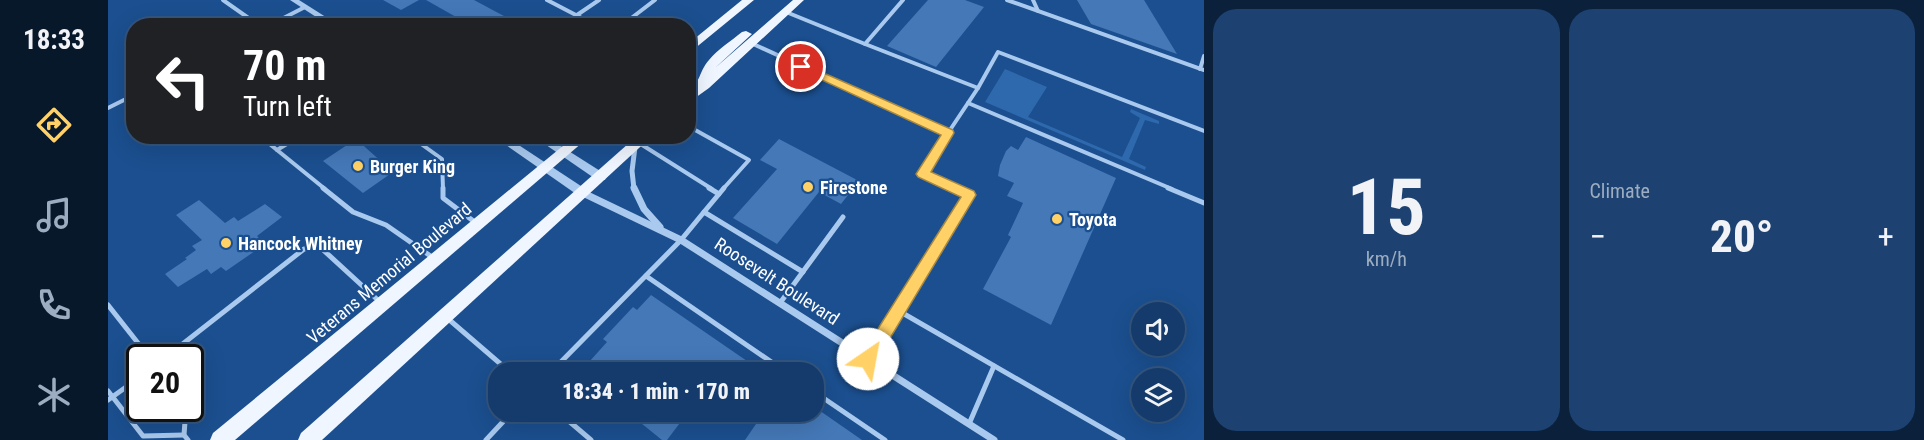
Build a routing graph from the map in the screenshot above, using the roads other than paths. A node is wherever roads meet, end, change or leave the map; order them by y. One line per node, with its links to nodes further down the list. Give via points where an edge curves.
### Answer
1 (224, 0): 15 (lane)
2 (294, 0): 12 (street)
3 (547, 0): 14 (lane)
4 (599, 0): 14 (lane)
5 (655, 0): 19 (lane)
6 (749, 0): 20 (main road)
7 (799, 0): 11 (main road)
8 (903, 0): 22 (lane)
9 (1008, 0): 13 (lane)
10 (1033, 0): 13 (lane)
11 (786, 6): 21 (main road); 22 (lane); 25 (main road, via 707,68)
12 (305, 7): 16 (lane); 17 (street)
13 (1038, 11): 24 (lane)
14 (577, 15): 18 (lane)
15 (249, 18)
16 (284, 18)
17 (323, 18)
18 (582, 18)
19 (631, 18)
20 (696, 43)
21 (750, 44): 25 (main road); 33 (lane)
22 (865, 44): 26 (lane)
23 (1204, 56): 24 (lane)
24 (1202, 69)
25 (705, 85): 27 (main road)
26 (978, 88): 29 (lane); 32 (lane, via 998,52)
27 (696, 92)
28 (126, 99): 30 (lane)
29 (968, 103): 33 (lane); 49 (lane)
30 (108, 108)
31 (696, 131): 48 (lane, via 748,160)
32 (1204, 131)
33 (948, 133): 61 (lane, via 923,174 970,195)
34 (270, 144): 43 (lane)
35 (287, 144): 43 (lane)
36 (421, 144): 52 (lane, via 442,159 443,198)
37 (509, 144): 45 (street, Roosevelt Boulevard)
38 (550, 144): 44 (street)
39 (575, 144): 44 (main road, Veterans Memorial Boulevard)
40 (638, 144): 46 (main road)
41 (640, 144): 53 (street, Roosevelt Boulevard, via 632,183 647,215)
42 (643, 144): 48 (lane)
43 (277, 150): 55 (lane, via 353,212 386,225)
44 (564, 153): 45 (main road, Veterans Memorial Boulevard); 46 (street)
45 (545, 168): 47 (street, Roosevelt Boulevard); 52 (main road, Veterans Memorial Boulevard)
46 (601, 177): 47 (main road)
47 (583, 193): 53 (street, Roosevelt Boulevard); 62 (main road)
48 (719, 194): 50 (lane)
49 (1204, 203)
50 (704, 212): 54 (lane); 56 (lane)
51 (843, 217): 56 (lane)
52 (478, 224): 55 (main road, Veterans Memorial Boulevard)
53 (662, 229): 54 (street, Roosevelt Boulevard)
54 (681, 240): 57 (lane); 58 (street, Roosevelt Boulevard)
55 (435, 260): 59 (main road, Veterans Memorial Boulevard)
56 (803, 272): 58 (lane)
57 (646, 276): 67 (lane); 68 (lane)
58 (780, 303): 65 (street, Roosevelt Boulevard)
59 (382, 304): 64 (lane, via 320,247 304,249); 77 (main road, Veterans Memorial Boulevard)
60 (108, 305): 63 (lane)
61 (899, 310): 65 (lane); 69 (lane)
62 (446, 316): 66 (lane); 78 (main road)
63 (139, 344)
64 (183, 344)
65 (868, 359): 75 (street, Roosevelt Boulevard)
66 (499, 362)
67 (561, 362)
68 (771, 362)
69 (994, 366): 75 (lane); 83 (lane)
70 (126, 386): 71 (lane)
71 (109, 396): 76 (lane, via 143,436)
72 (824, 398): 81 (lane)
73 (503, 422): 79 (lane)
74 (569, 422): 80 (lane)
75 (969, 424): 82 (street, Roosevelt Boulevard)
76 (186, 437)
77 (220, 440)
78 (308, 440)
79 (486, 440)
80 (591, 440)
81 (885, 440)
82 (994, 440)
83 (1123, 440)

